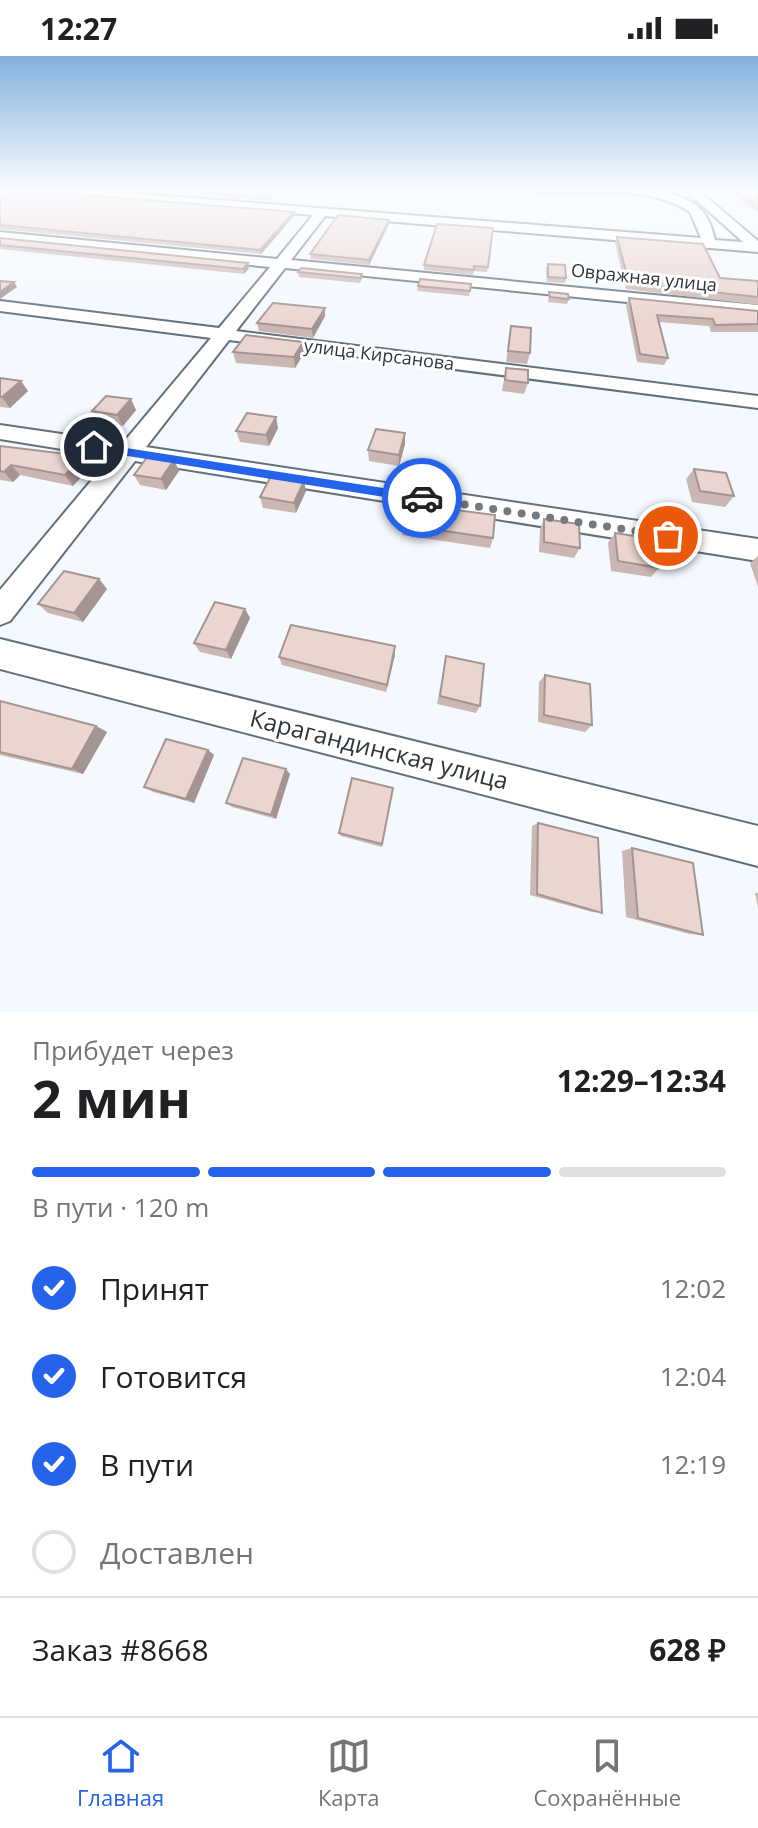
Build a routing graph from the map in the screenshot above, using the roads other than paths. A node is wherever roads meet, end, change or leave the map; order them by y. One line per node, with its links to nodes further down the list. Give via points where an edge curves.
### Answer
1 (304, 235): 8 (street)
2 (608, 235): 6 (street)
3 (708, 235): 6 (street)
4 (743, 235): 7 (street)
5 (0, 236): 8 (street, Овражная улица)
6 (709, 243): 7 (street)
7 (758, 248)
8 (281, 262): 10 (street, Овражная улица); 11 (street)
9 (0, 306): 11 (street, улица Кирсанова)
10 (758, 310)
11 (220, 335): 12 (street, улица Кирсанова); 14 (street)
12 (758, 402)
13 (0, 432): 14 (street)
14 (125, 452): 15 (street); 16 (street)
15 (758, 550)
16 (0, 612)
17 (0, 654): 18 (street, Карагандинская улица)
18 (758, 846)

